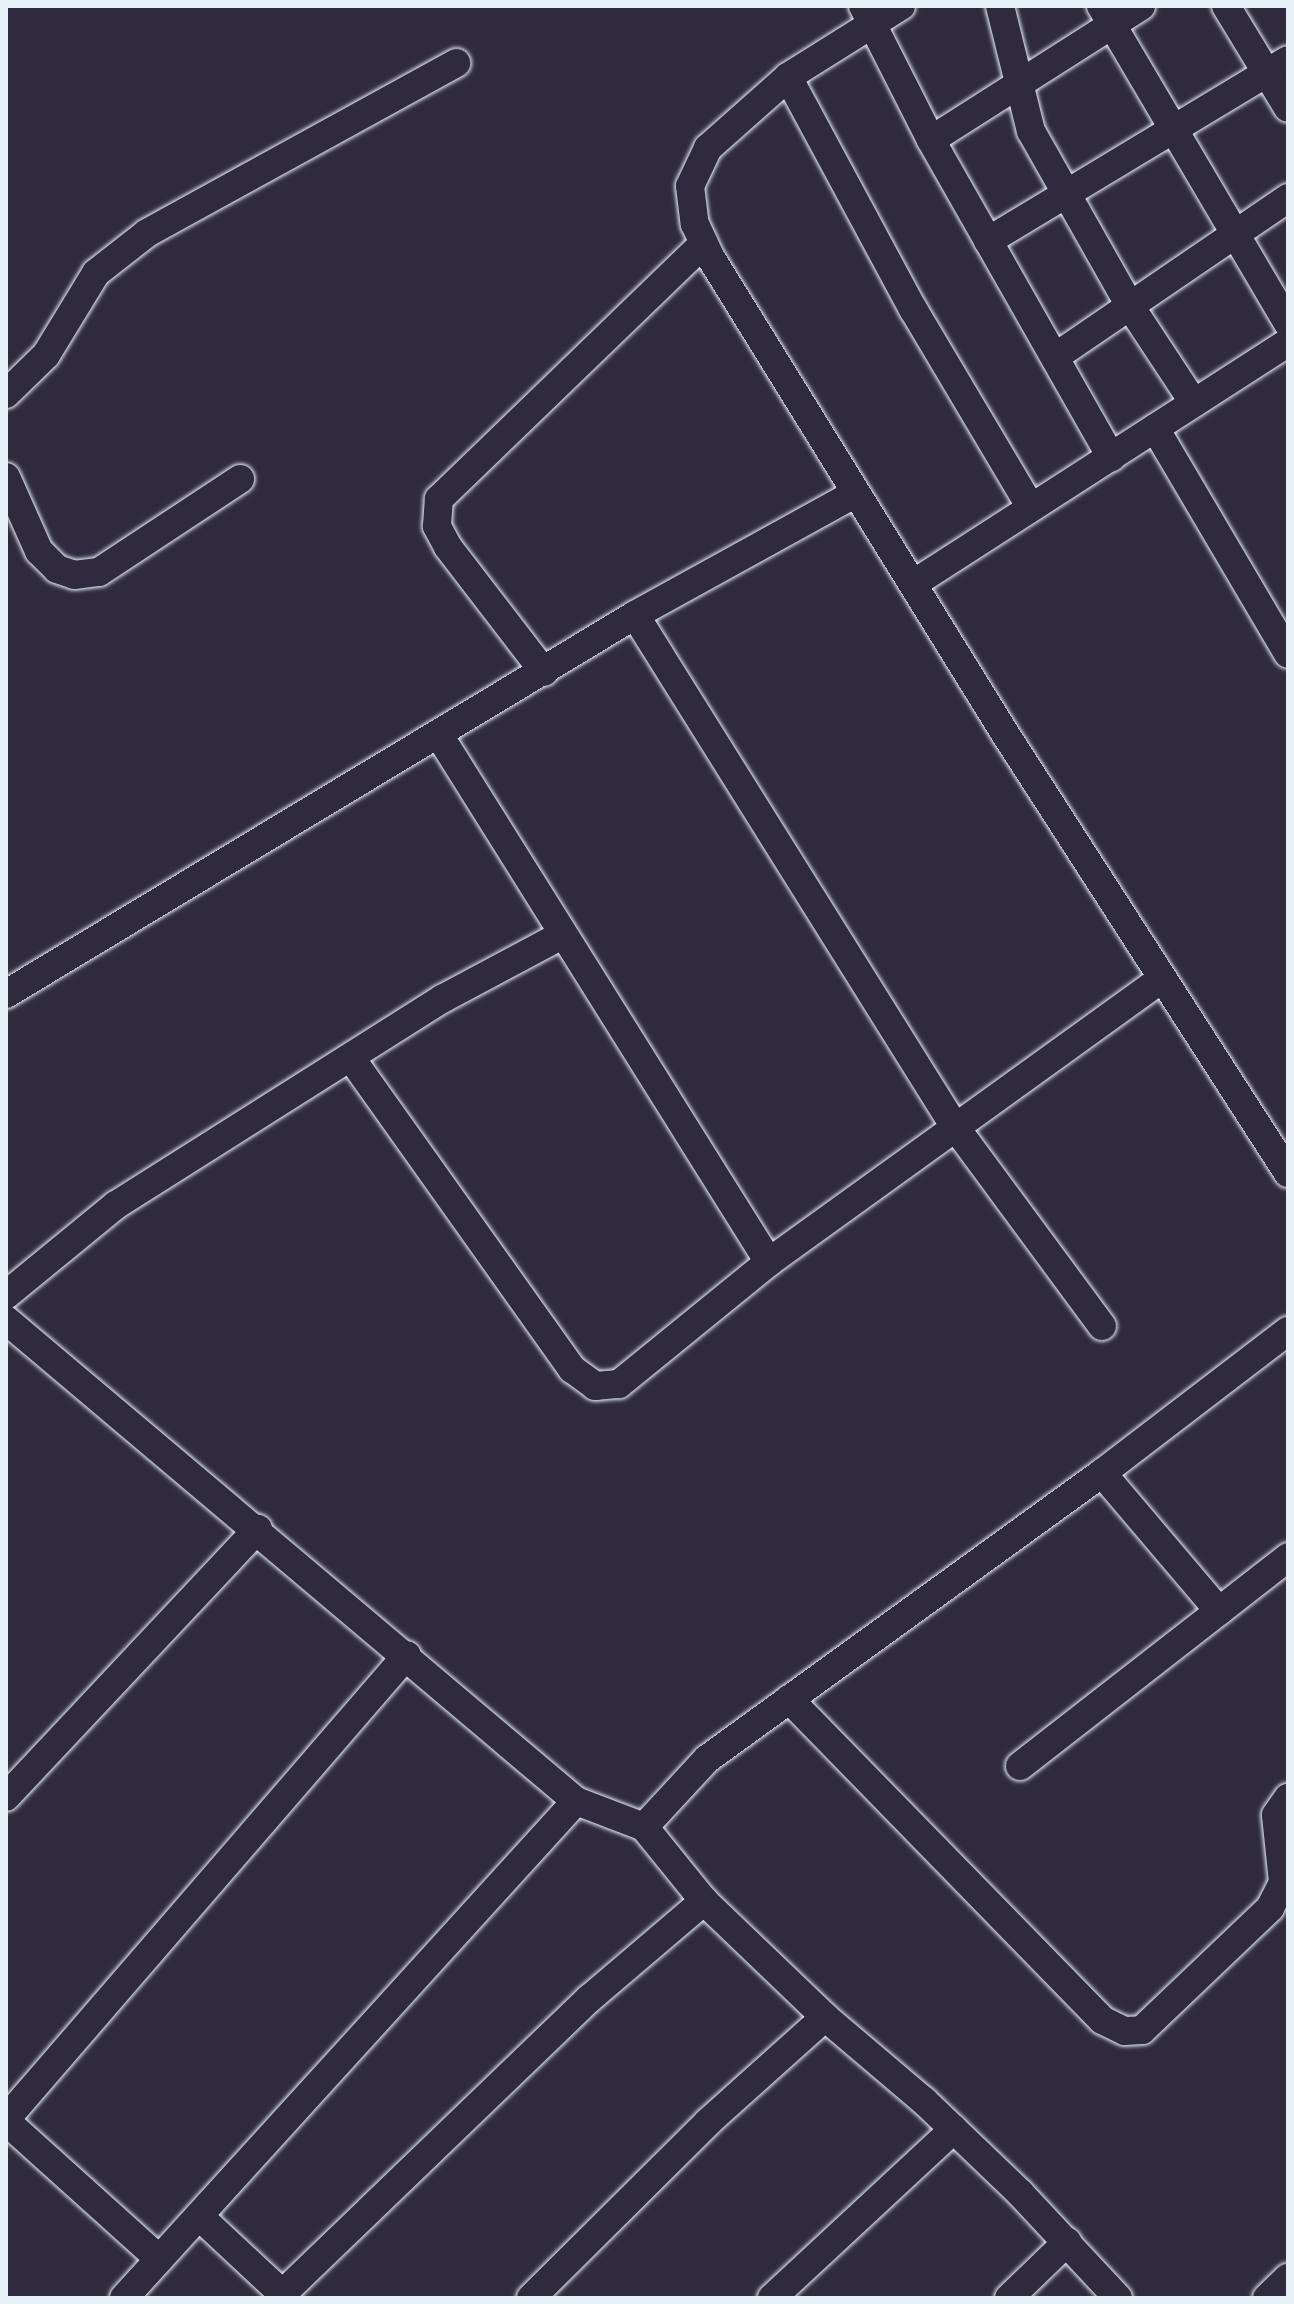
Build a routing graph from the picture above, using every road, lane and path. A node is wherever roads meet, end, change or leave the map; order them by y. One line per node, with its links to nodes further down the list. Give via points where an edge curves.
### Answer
1 (901, 6): 5 (street)
2 (1000, 6): 10 (street)
3 (1141, 6): 6 (street)
4 (1226, 6): 8 (street)
5 (868, 15): 9 (street); 13 (street)
6 (1106, 15): 10 (street); 12 (street)
7 (456, 63): 23 (street, via 147,233 96,273 46,355)
8 (1277, 66): 11 (street); 12 (street)
9 (788, 77): 18 (street, via 708,148 690,186); 30 (street, via 913,309)
10 (1017, 85): 13 (street); 14 (street, via 1031,131)
11 (1288, 108)
12 (1174, 128): 14 (street); 16 (street)
13 (931, 140): 17 (street)
14 (1065, 194): 17 (street); 19 (street)
15 (1288, 198): 16 (street)
16 (1236, 234): 19 (street); 20 (street)
17 (988, 241): 22 (street)
18 (704, 243): 29 (street); 34 (street, via 439,499 437,526 448,547)
19 (1130, 306): 22 (street); 24 (street)
20 (1288, 323)
21 (1288, 342): 24 (street)
22 (1055, 357): 26 (street)
23 (6, 394)
24 (1194, 403): 25 (street)
25 (1155, 428): 26 (street); 33 (street)
26 (1111, 457): 30 (street)
27 (6, 477): 28 (street, via 39,551 57,569 74,575 99,572)
28 (240, 479)
29 (856, 493): 31 (street); 32 (street)
30 (1031, 508): 31 (street)
31 (913, 584): 37 (street)
32 (635, 615): 34 (street); 40 (street)
33 (1288, 654)
34 (544, 672): 35 (street)
35 (439, 735): 36 (street); 38 (street)
36 (562, 935): 39 (street, via 442,999); 42 (street)
37 (1160, 980): 40 (street); 41 (street)
38 (6, 994)
39 (351, 1058): 42 (street, via 572,1369 595,1386 619,1384); 43 (street, via 116,1205)
40 (953, 1124): 42 (street); 45 (street)
41 (1288, 1173)
42 (769, 1262)
43 (6, 1295)
44 (6, 1320): 48 (street)
45 (1102, 1326)
46 (1288, 1331): 47 (street)
47 (1102, 1473): 50 (street); 52 (street)
48 (258, 1529): 51 (street); 54 (street)
49 (1288, 1557): 50 (street)
50 (1219, 1611): 53 (street)
51 (407, 1655): 56 (street); 60 (street)
52 (789, 1699): 55 (street, via 1102,2020 1125,2031 1142,2030 1270,1908 1283,1882 1276,1815); 57 (street, via 707,1759)
53 (1020, 1766)
54 (6, 1797)
55 (1288, 1798)
56 (576, 1801): 57 (street); 62 (street)
57 (644, 1827): 58 (street)
58 (704, 1901): 59 (street); 66 (street, via 590,1998)
59 (825, 2017): 61 (street); 68 (street, via 708,2122)
60 (6, 2120): 64 (street)
61 (954, 2129): 63 (street); 69 (street)
62 (199, 2216): 64 (street); 66 (street)
63 (1067, 2242): 70 (street); 71 (street)
64 (158, 2258): 67 (street)
65 (1288, 2278): 72 (street)
66 (282, 2296)
67 (124, 2298)
68 (531, 2298)
69 (772, 2298)
70 (1009, 2298)
71 (1118, 2298)
72 (1267, 2298)

